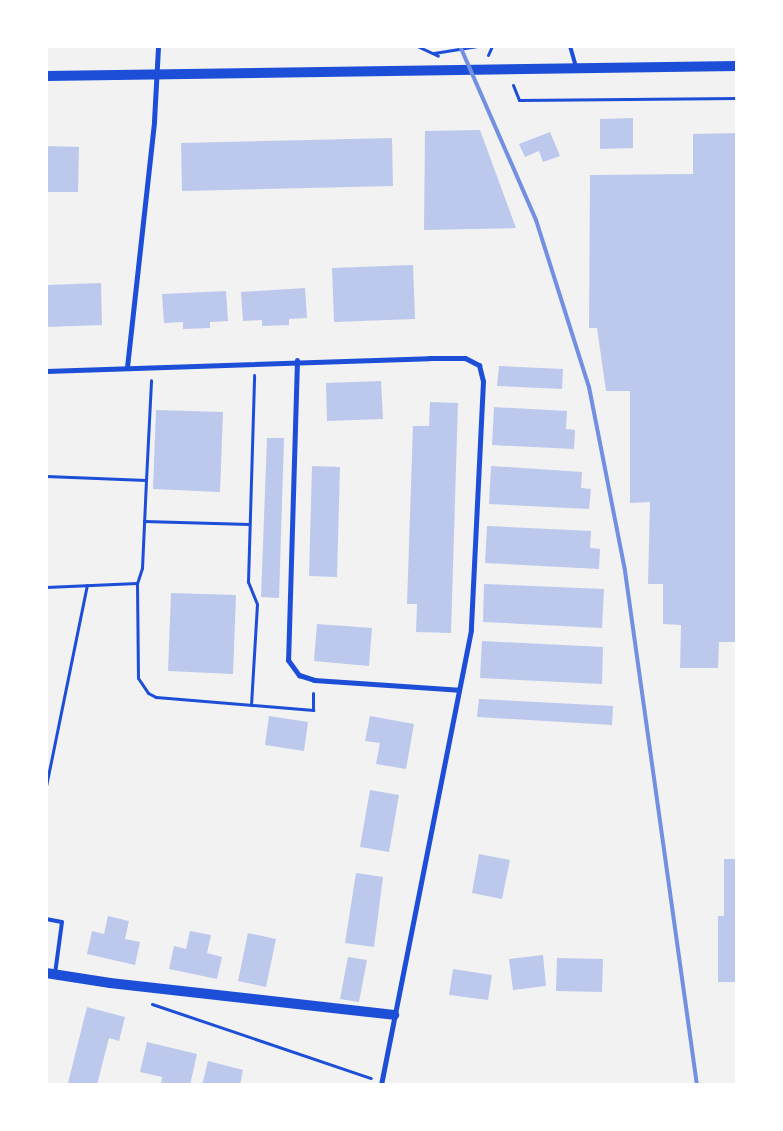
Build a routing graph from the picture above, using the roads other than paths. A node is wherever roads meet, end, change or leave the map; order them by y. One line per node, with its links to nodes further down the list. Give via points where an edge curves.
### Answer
1 (158, 46): 6 (street)
2 (570, 46): 4 (lane)
3 (737, 66): 4 (main road)
4 (576, 67): 6 (main road)
5 (46, 76): 6 (main road)
6 (158, 76): 8 (street)
7 (297, 360): 8 (street); 10 (street, via 288,660 299,675 314,680); 10 (street, via 465,358 479,365 483,381 471,630)
8 (126, 368): 9 (street)
9 (46, 371)
10 (458, 690): 13 (street)
11 (46, 919): 12 (lane, via 62,922)
12 (50, 973): 13 (main road)
13 (394, 1015): 14 (street)
14 (381, 1083)

